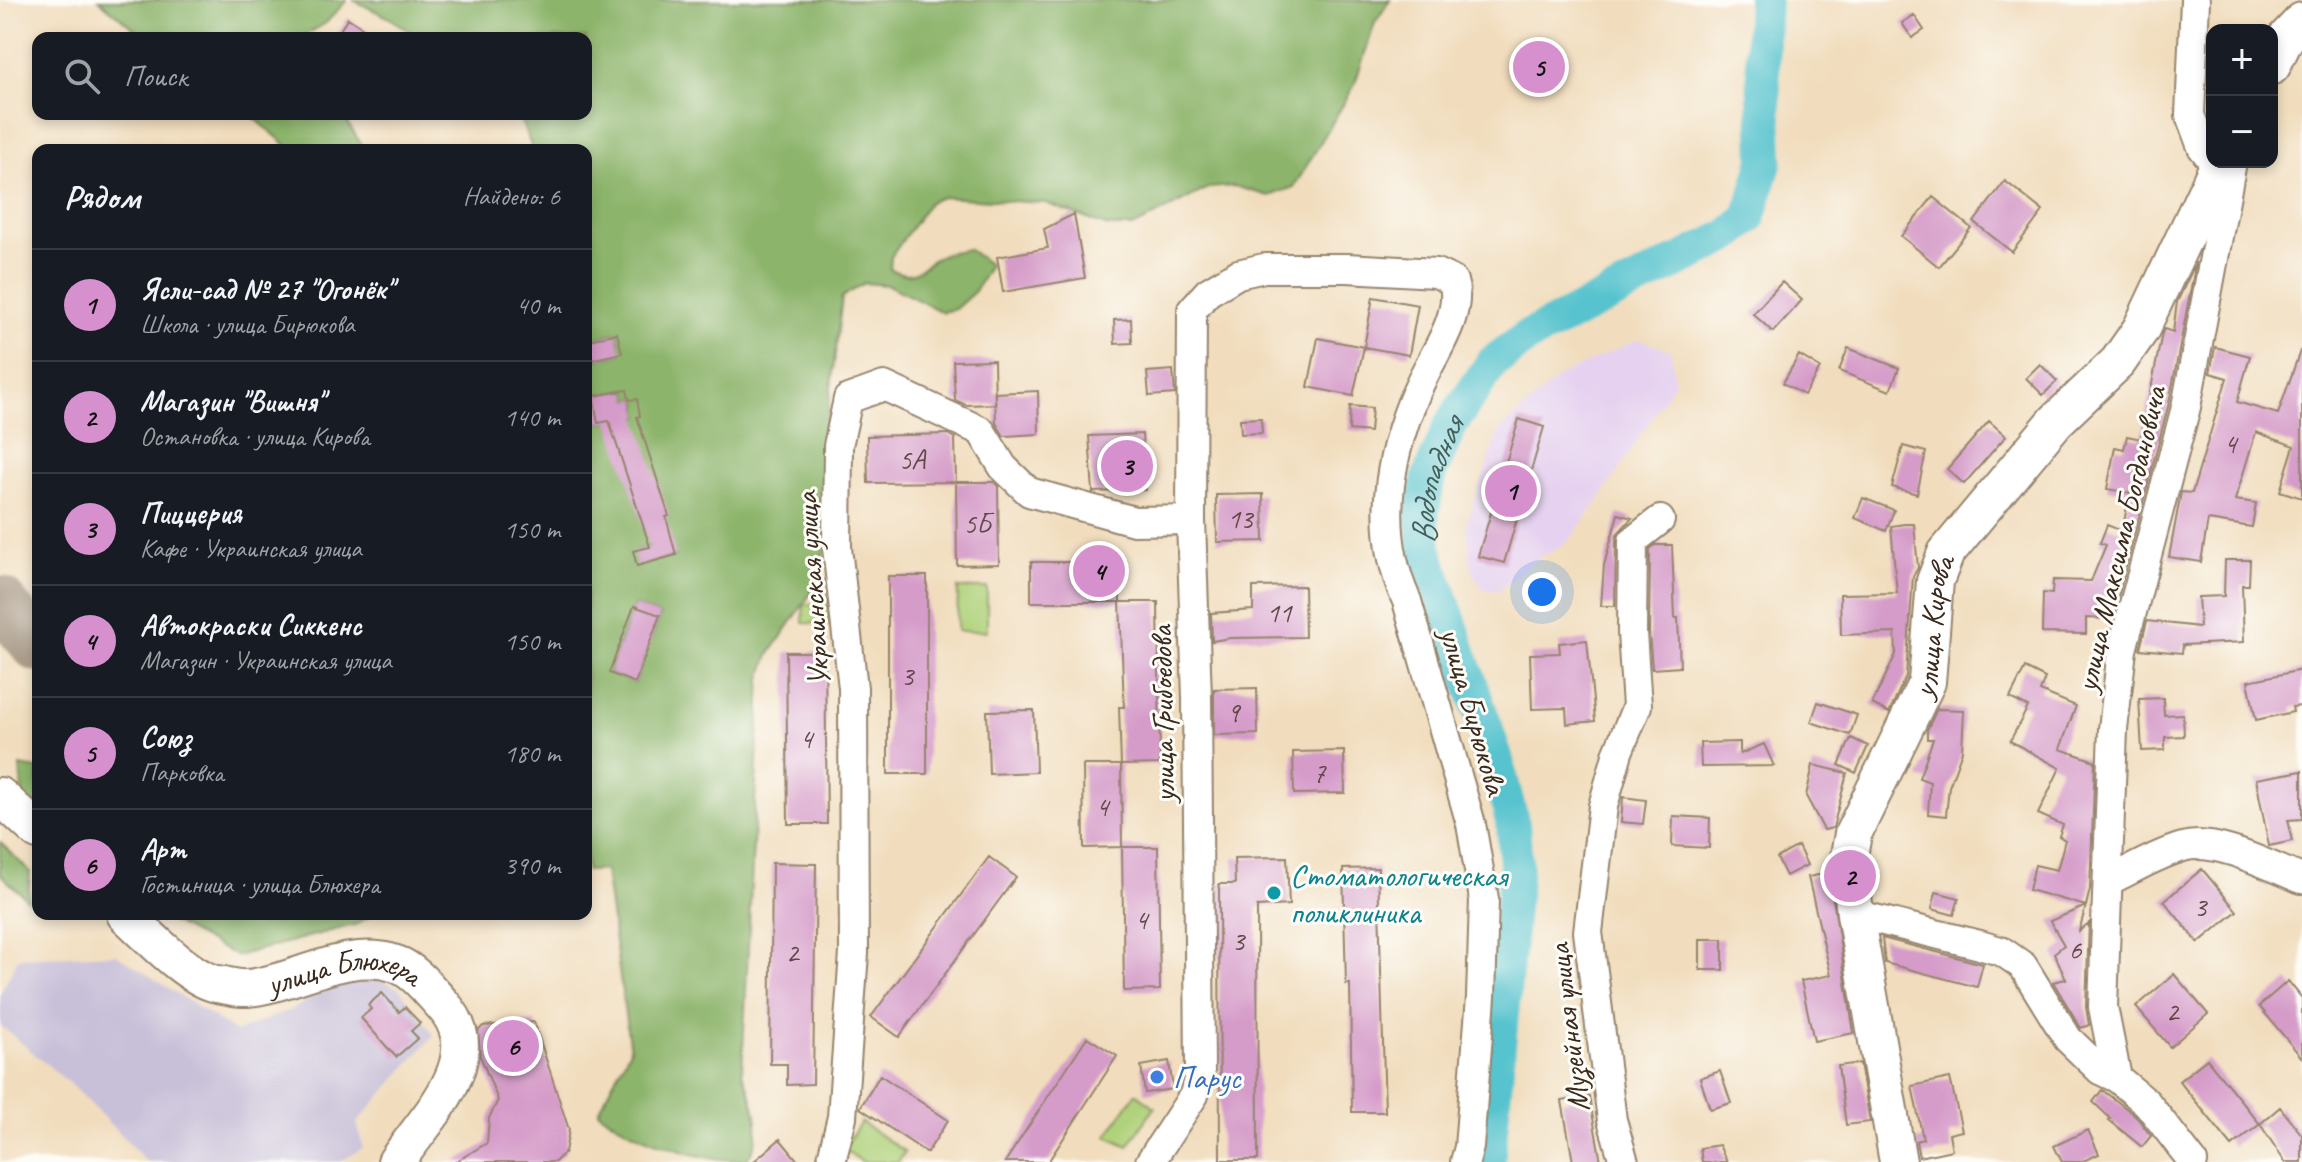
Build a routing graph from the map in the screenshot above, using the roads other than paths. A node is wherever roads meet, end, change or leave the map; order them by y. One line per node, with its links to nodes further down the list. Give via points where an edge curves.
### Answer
1 (2195, 0): 6 (street, via 2190,115)
2 (2302, 6): 4 (main road)
3 (2302, 21): 5 (main road)
4 (2278, 33)
5 (2278, 54)
6 (2206, 151)
7 (2217, 168): 16 (main road, улица Кирова, via 2141,329 2118,362 2056,421 1946,553 1935,581 1927,682 1853,834 1849,856)
8 (2218, 168): 15 (street, улица Максима Богдановича, via 2186,407 2122,650 2113,729)
9 (1238, 274): 10 (street, улица Грибоедова, via 1208,292 1192,310); 22 (street, улица Бирюкова, via 1287,267 1436,273 1453,281 1457,294 1455,311 1408,417 1390,483 1387,539 1471,824 1484,899 1480,1011)
10 (1191, 520): 20 (street, Украинская улица, via 1134,521 1029,492 1003,467 981,431 884,386 848,399 838,446 837,548 853,688 854,953 842,1117); 21 (street, улица Грибоедова, via 1200,1071 1194,1095)
11 (1660, 520): 23 (street, Музейная улица, via 1633,541 1637,706 1603,806 1588,932 1612,1120)
12 (0, 796): 13 (main road)
13 (32, 825)
14 (2302, 879): 15 (street, via 2197,844)
15 (2108, 881): 18 (street, улица Максима Богдановича, via 2103,1007)
16 (1855, 914): 18 (street, via 2003,952 2023,966 2068,1039 2100,1070); 24 (main road, улица Кирова)
17 (131, 920): 19 (main road, улица Блюхера, via 170,956 212,983 246,989 358,960 397,964 421,982 450,1013 462,1044 455,1076)
18 (2117, 1078): 25 (street, via 2147,1103)
19 (396, 1162)
20 (831, 1162)
21 (1150, 1162)
22 (1465, 1162)
23 (1624, 1162)
24 (1898, 1162)
25 (2193, 1162)

